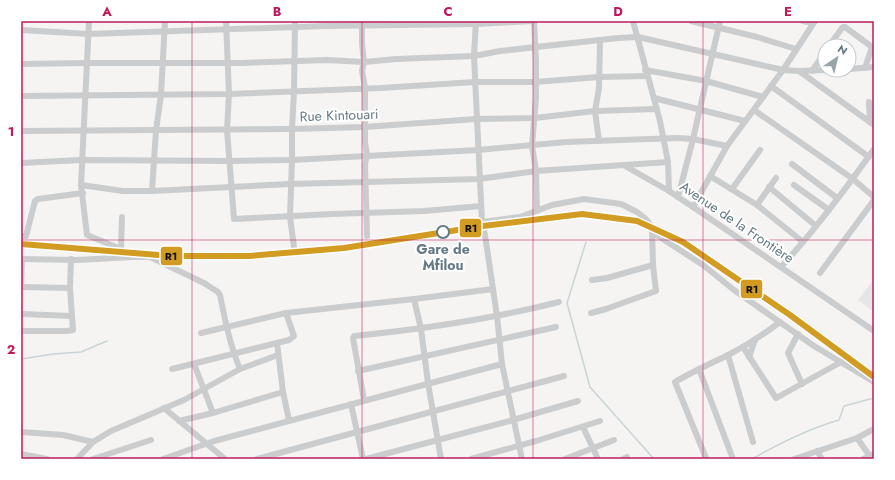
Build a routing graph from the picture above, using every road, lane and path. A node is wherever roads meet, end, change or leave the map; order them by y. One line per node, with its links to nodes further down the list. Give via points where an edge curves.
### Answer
1 (89, 21): 18 (street)
2 (165, 21): 17 (street)
3 (226, 21): 16 (street)
4 (295, 21): 13 (street)
5 (534, 21): 12 (street); 22 (street)
6 (633, 21): 19 (street, Avenue de la Frontière)
7 (691, 21): 14 (street)
8 (720, 21): 14 (street)
9 (802, 21): 10 (street)
10 (814, 22): 23 (street)
11 (362, 23): 12 (street); 13 (street); 27 (street)
12 (476, 23): 25 (street)
13 (295, 28): 16 (street); 26 (street)
14 (718, 28): 23 (street); 24 (street)
15 (21, 30): 18 (street)
16 (226, 30): 17 (street); 30 (street)
17 (164, 32): 18 (street); 29 (street)
18 (89, 34): 28 (street)
19 (638, 37): 21 (street); 24 (street); 40 (street, Avenue de la Frontière)
20 (835, 38): 35 (street, via 845,27 872,47)
21 (600, 40): 22 (street); 41 (street)
22 (536, 47): 25 (street); 44 (street)
23 (796, 49): 36 (street)
24 (712, 54): 36 (street); 42 (street)
25 (474, 56): 27 (street); 43 (street)
26 (294, 61): 27 (street); 30 (street); 47 (street)
27 (364, 62): 46 (street)
28 (87, 63): 29 (street); 31 (street); 51 (street)
29 (162, 63): 30 (street); 49 (street)
30 (228, 63): 48 (street)
31 (21, 64)
32 (817, 64): 38 (street)
33 (874, 67): 35 (street)
34 (857, 68): 35 (street)
35 (865, 68)
36 (783, 70): 37 (street); 45 (street)
37 (799, 71): 38 (street); 62 (street)
38 (812, 71): 39 (street)
39 (817, 71)
40 (646, 73): 41 (street); 42 (street); 53 (street, Avenue de la Frontière)
41 (599, 77): 44 (street); 58 (street)
42 (706, 80): 52 (street); 56 (street)
43 (475, 82): 44 (street); 46 (street); 60 (street)
44 (535, 82): 59 (street)
45 (771, 86): 52 (street); 78 (street)
46 (364, 88): 47 (street); 63 (street)
47 (294, 91): 48 (street); 64 (street)
48 (229, 94): 49 (street); 68 (street)
49 (161, 95): 51 (street); 67 (street)
50 (21, 96): 51 (street)
51 (86, 96): 66 (street)
52 (764, 97): 57 (street)
53 (654, 98): 55 (street, Avenue de la Frontière); 56 (street)
54 (870, 102): 62 (street)
55 (657, 109): 58 (street, Rue Kintouari); 69 (street, Avenue de la Frontière)
56 (700, 109): 61 (street); 70 (street)
57 (754, 110): 61 (street); 91 (street)
58 (595, 111): 59 (street, Rue Kintouari); 71 (street)
59 (535, 118): 60 (street, Rue Kintouari); 72 (street)
60 (476, 119): 63 (street, Rue Kintouari); 74 (street)
61 (745, 121): 73 (street)
62 (872, 123)
63 (365, 127): 64 (street, Rue Kintouari); 77 (street)
64 (292, 129): 68 (street, Rue Kintouari); 81 (street)
65 (21, 130): 66 (street, Rue Kintouari)
66 (83, 130): 67 (street, Rue Kintouari); 79 (street)
67 (156, 130): 68 (street, Rue Kintouari); 80 (street)
68 (227, 130): 82 (street)
69 (663, 139): 70 (street); 71 (street); 83 (street, Avenue de la Frontière)
70 (693, 139): 73 (street); 102 (street)
71 (599, 141): 72 (street)
72 (532, 146): 74 (street); 87 (street)
73 (727, 146): 88 (street)
74 (478, 150): 77 (street); 90 (street)
75 (760, 150): 98 (street)
76 (874, 150): 78 (street)
77 (367, 155): 81 (street); 92 (street)
78 (869, 156): 91 (street)
79 (81, 160): 80 (street); 84 (street); 94 (street)
80 (155, 160): 82 (street); 99 (street)
81 (292, 160): 82 (street); 93 (street)
82 (230, 161): 97 (street)
83 (668, 162): 86 (street); 100 (street, Avenue de la Frontière)
84 (21, 163)
85 (792, 164): 103 (street)
86 (625, 166): 87 (street); 100 (street)
87 (536, 172): 90 (street); 109 (street)
88 (710, 176): 98 (street); 107 (street)
89 (776, 178): 96 (street)
90 (479, 179): 92 (street); 106 (street)
91 (853, 179): 103 (street); 104 (street)
92 (366, 181): 93 (street); 110 (street)
93 (290, 184): 97 (street); 112 (street)
94 (81, 185): 99 (street, via 123,192); 101 (street)
95 (794, 185): 108 (street)
96 (769, 187): 105 (street); 114 (street)
97 (231, 188): 99 (street); 112 (street, via 234,219)
98 (732, 189): 105 (street)
99 (152, 191)
100 (669, 192): 102 (street, Avenue de la Frontière)
101 (83, 193): 111 (street, via 87,235 121,249); 116 (street, via 35,201 26,236)
102 (678, 197): 107 (street, Avenue de la Frontière)
103 (837, 198): 108 (street)
104 (874, 199): 124 (street)
105 (756, 205): 118 (street)
106 (481, 206): 110 (street); 113 (street)
107 (693, 207): 123 (street, Avenue de la Frontière)
108 (829, 210): 114 (street)
109 (537, 211): 113 (street, via 520,217); 115 (street, via 572,200 606,201 621,204 637,212 646,219 652,227)
110 (366, 213): 112 (street); 117 (street)
111 (122, 217)
112 (290, 217): 119 (street)
113 (482, 222): 128 (street)
114 (816, 226): 118 (street)
115 (652, 232): 122 (street); 136 (street, via 703,264 734,290)
116 (21, 236)
117 (367, 236)
118 (803, 242): 123 (street)
119 (294, 247)
120 (22, 259): 121 (street); 126 (street)
121 (71, 259): 127 (street); 137 (street, via 150,257 218,292)
122 (653, 265): 125 (street); 132 (street, via 657,290 655,292)
123 (781, 266): 141 (street, Avenue de la Frontière)
124 (820, 273)
125 (592, 280)
126 (21, 287): 127 (street)
127 (70, 288): 134 (street)
128 (493, 289): 129 (street); 135 (street)
129 (414, 299): 131 (street); 138 (street)
130 (559, 302): 135 (street)
131 (286, 313): 137 (street); 146 (street, via 294,336)
132 (591, 313)
133 (21, 314): 134 (street)
134 (72, 316): 140 (street, via 73,330)
135 (497, 316): 138 (street); 144 (street)
136 (780, 322): 143 (street); 145 (street)
137 (226, 327): 142 (street); 148 (street)
138 (421, 329): 150 (street); 159 (street, via 354,336)
139 (551, 329): 144 (street, via 556,327)
140 (21, 330)
141 (874, 332)
142 (201, 333)
143 (798, 334): 153 (street); 163 (street, via 788,353)
144 (500, 339): 150 (street); 155 (street)
145 (755, 340): 147 (street); 152 (street)
146 (277, 343): 148 (street); 149 (street)
147 (743, 346): 151 (street); 152 (street)
148 (234, 354): 154 (street); 157 (street)
149 (278, 355): 157 (street); 165 (street)
150 (425, 356): 159 (street); 162 (street)
151 (728, 356): 158 (street); 186 (street)
152 (750, 357): 163 (street, via 776,398)
153 (841, 362): 161 (street); 163 (street)
154 (194, 364): 156 (street); 164 (street)
155 (502, 364): 162 (street); 166 (street)
156 (172, 369)
157 (240, 369): 164 (street)
158 (699, 369): 194 (street, via 675,382); 207 (street)
159 (358, 371): 167 (street)
160 (564, 376): 166 (street)
161 (874, 382)
162 (428, 383): 167 (street); 171 (street)
163 (802, 384)
164 (204, 389): 170 (street); 172 (street)
165 (283, 392): 172 (street); 173 (street)
166 (508, 392): 171 (street); 174 (street)
167 (364, 400): 169 (street)
168 (578, 401): 174 (street)
169 (351, 404): 173 (street); 179 (street)
170 (164, 408): 175 (street); 185 (street, via 111,431)
171 (433, 411): 179 (street); 183 (street)
172 (213, 413): 175 (street)
173 (289, 420): 187 (street)
174 (513, 420): 183 (street); 188 (street)
175 (180, 421): 187 (street)
176 (600, 421): 177 (street)
177 (583, 427): 188 (street); 189 (street)
178 (874, 428): 181 (street)
179 (357, 431): 200 (street); 201 (street)
180 (21, 432): 185 (street)
181 (857, 438): 190 (street); 192 (street)
182 (151, 440): 197 (street)
183 (438, 440): 201 (street); 202 (street)
184 (614, 440): 189 (street)
185 (93, 442): 196 (street)
186 (753, 442)
187 (206, 443): 193 (street); 199 (street)
188 (519, 446): 203 (street); 204 (street)
189 (593, 449): 205 (street); 206 (street)
190 (817, 451): 208 (street); 209 (street)
191 (21, 454): 195 (street)
192 (872, 456): 210 (street)
193 (177, 457): 198 (street)
194 (706, 458)
195 (47, 459)
196 (77, 459)
197 (93, 459)
198 (162, 459)
199 (225, 459)
200 (257, 459)
201 (365, 459)
202 (441, 459)
203 (471, 459)
204 (522, 459)
205 (565, 459)
206 (598, 459)
207 (733, 459)
208 (794, 459)
209 (822, 459)
210 (863, 459)

